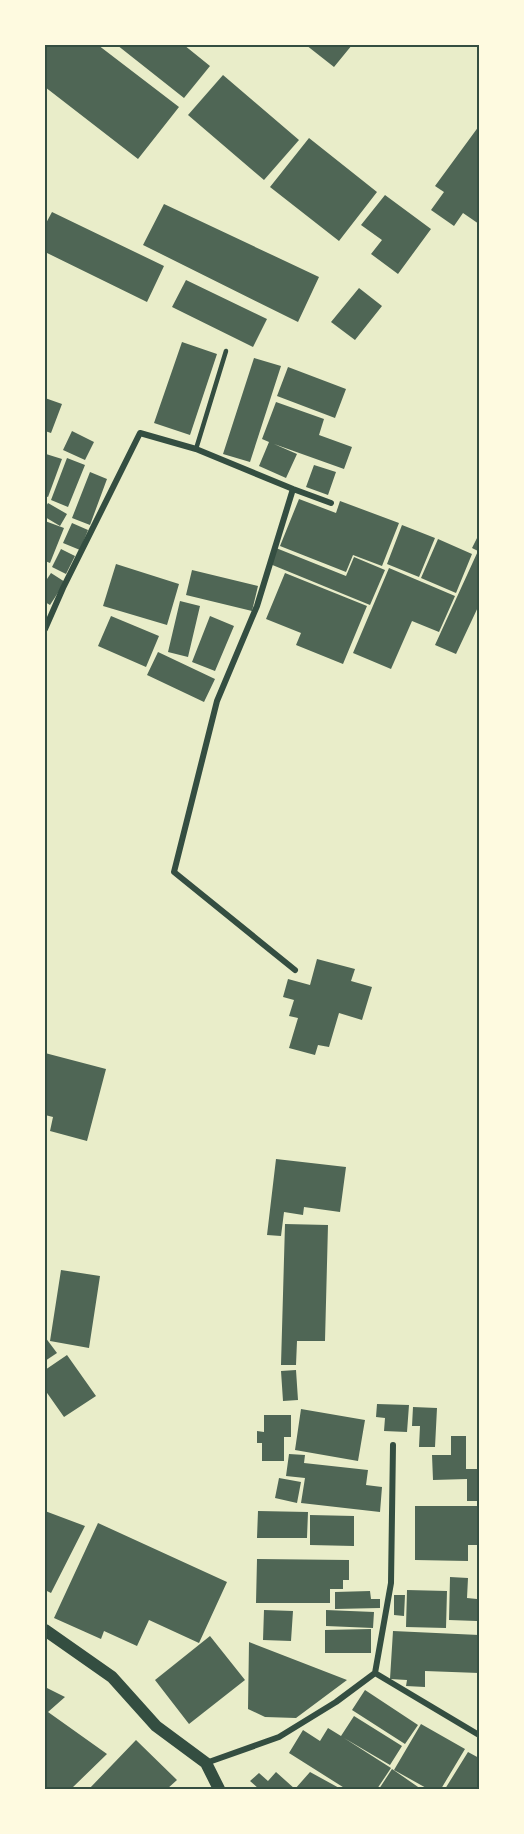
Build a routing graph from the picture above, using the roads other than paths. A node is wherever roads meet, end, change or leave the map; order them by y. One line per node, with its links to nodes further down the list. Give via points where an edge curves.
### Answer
1 (226, 351): 2 (lane)
2 (196, 449): 3 (street); 5 (street, via 140,433)
3 (293, 489): 4 (street); 6 (street, via 257,606 217,701 174,872)
4 (331, 503)
5 (45, 629)
6 (295, 970)
7 (393, 1445): 9 (street, via 391,1583)
8 (45, 1630): 11 (main road, via 112,1677 156,1726)
9 (375, 1673): 10 (street); 11 (street, via 279,1737)
10 (479, 1735)
11 (206, 1763): 12 (main road)
12 (219, 1789)

